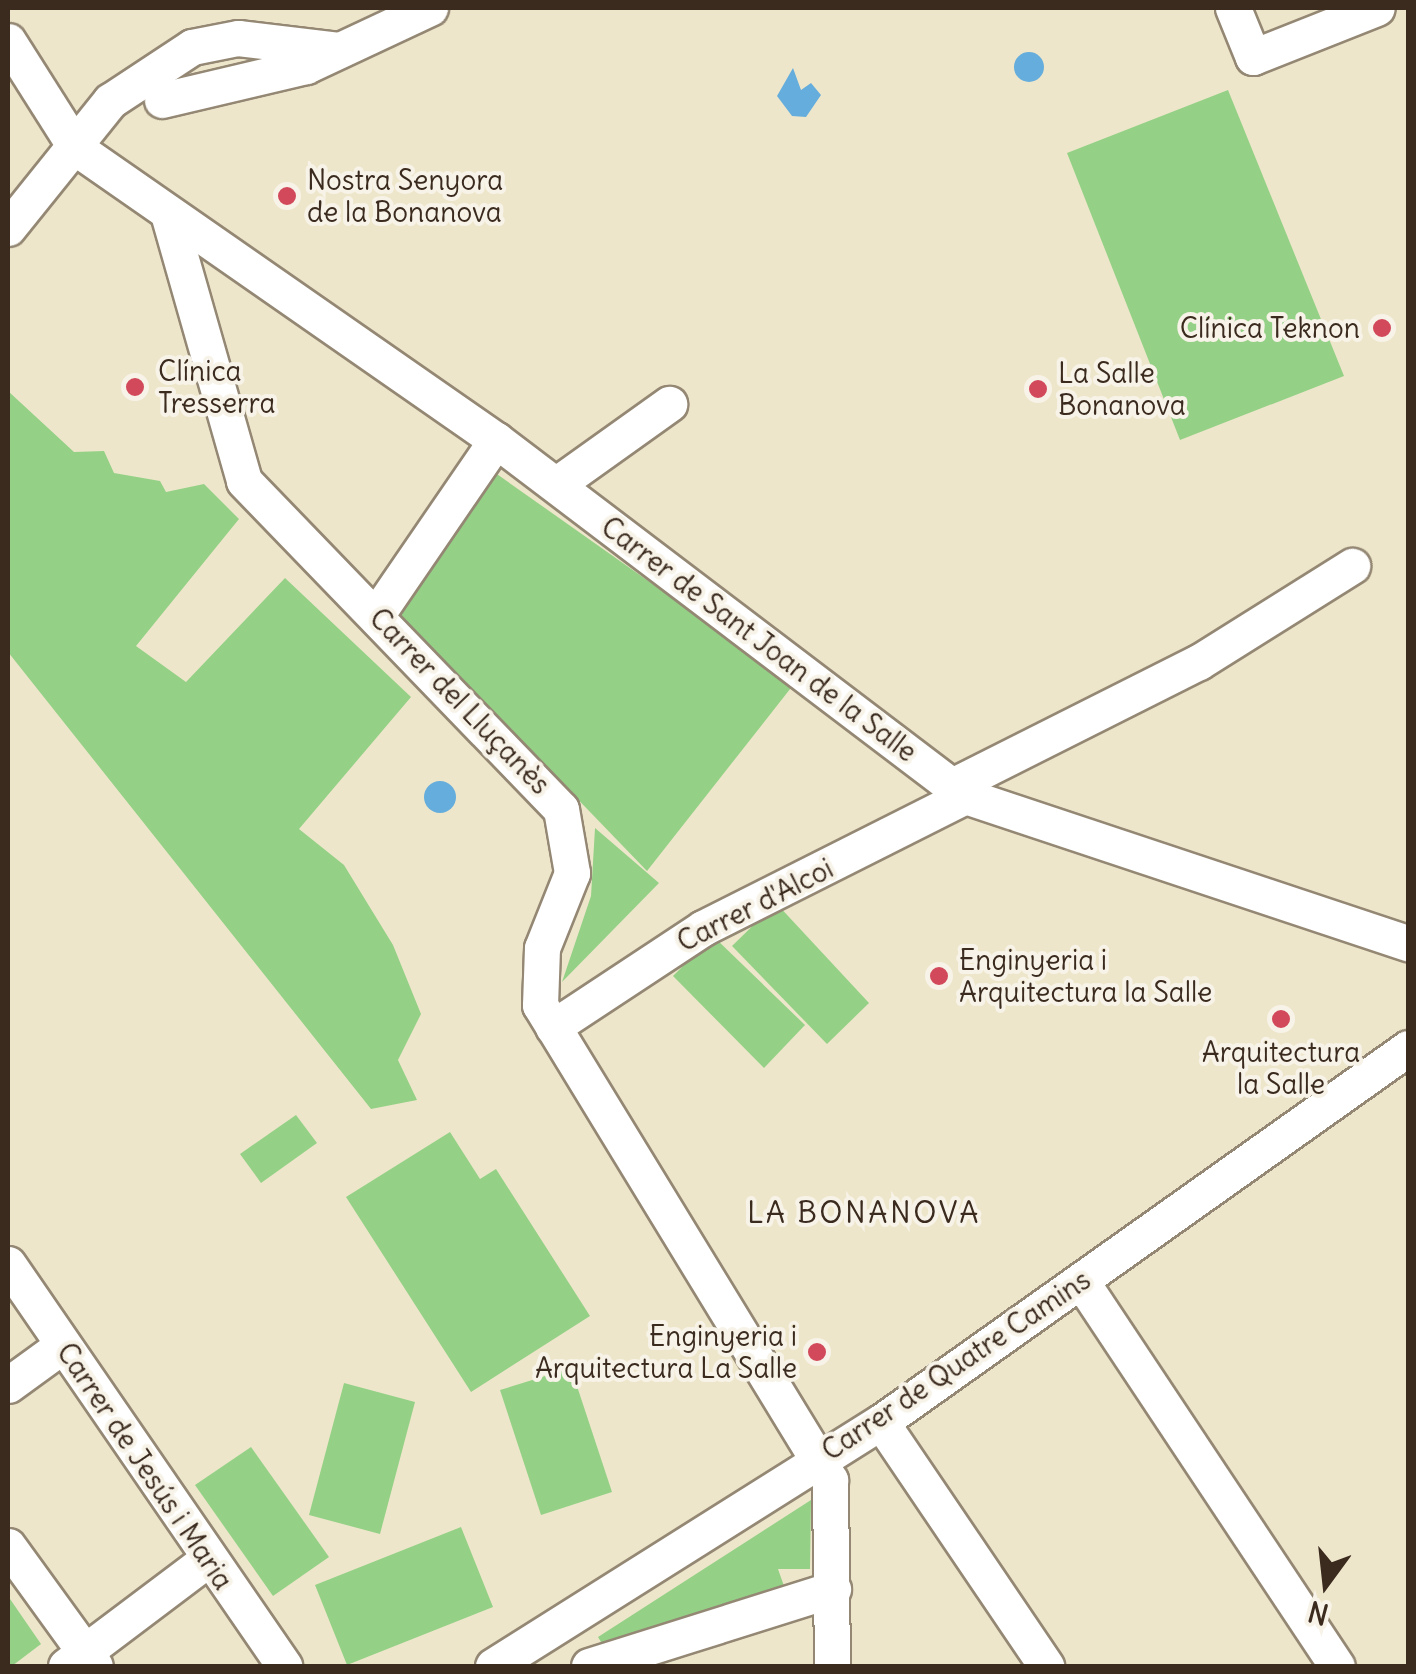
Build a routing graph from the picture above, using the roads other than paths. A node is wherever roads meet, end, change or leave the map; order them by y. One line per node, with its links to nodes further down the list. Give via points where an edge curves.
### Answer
1 (430, 8): 6 (street)
2 (1233, 8): 3 (street, via 1254,57)
3 (1378, 8)
4 (237, 23): 6 (street); 7 (street, via 216,76); 8 (street, via 110,101)
5 (8, 41): 8 (street)
6 (338, 50): 7 (street)
7 (162, 100): 8 (street)
8 (76, 148): 9 (street, Carrer de Sant Joan de la Salle); 10 (street)
9 (169, 217): 12 (street, Carrer de Sant Joan de la Salle); 15 (street, Carrer del Lluçanès, via 244,481)
10 (8, 228)
11 (669, 404): 13 (street)
12 (496, 440): 13 (street, Carrer de Sant Joan de la Salle); 15 (street)
13 (557, 484): 16 (street, Carrer de Sant Joan de la Salle)
14 (1352, 566): 16 (street, Carrer d'Alcoi, via 1199,662)
15 (378, 614): 18 (street, Carrer del Lluçanès, via 561,810 572,873 536,974)
16 (959, 791): 17 (street, Carrer de Sant Joan de la Salle); 18 (street, Carrer d'Alcoi, via 702,928)
17 (1408, 943)
18 (553, 1027): 25 (street, Carrer del Lluçanès)
19 (1408, 1048): 21 (street, Carrer de Quatre Camins)
20 (8, 1264): 22 (street, Carrer de Jesús i Maria)
21 (1082, 1282): 24 (street, Carrer de Quatre Camins); 35 (street)
22 (63, 1346): 23 (street); 27 (street, Carrer de Jesús i Maria)
23 (8, 1385)
24 (881, 1422): 25 (street, Carrer de Quatre Camins); 34 (street)
25 (816, 1459): 28 (street, Carrer del Lluçanès, via 830,1480); 31 (street, Carrer de Quatre Camins)
26 (8, 1546): 29 (street)
27 (208, 1559): 29 (street); 30 (street, Carrer de Jesús i Maria)
28 (834, 1589): 32 (street); 33 (street, Carrer del Lluçanès)
29 (82, 1662)
30 (284, 1666)
31 (494, 1666)
32 (589, 1666)
33 (832, 1666)
34 (1046, 1666)
35 (1338, 1666)

